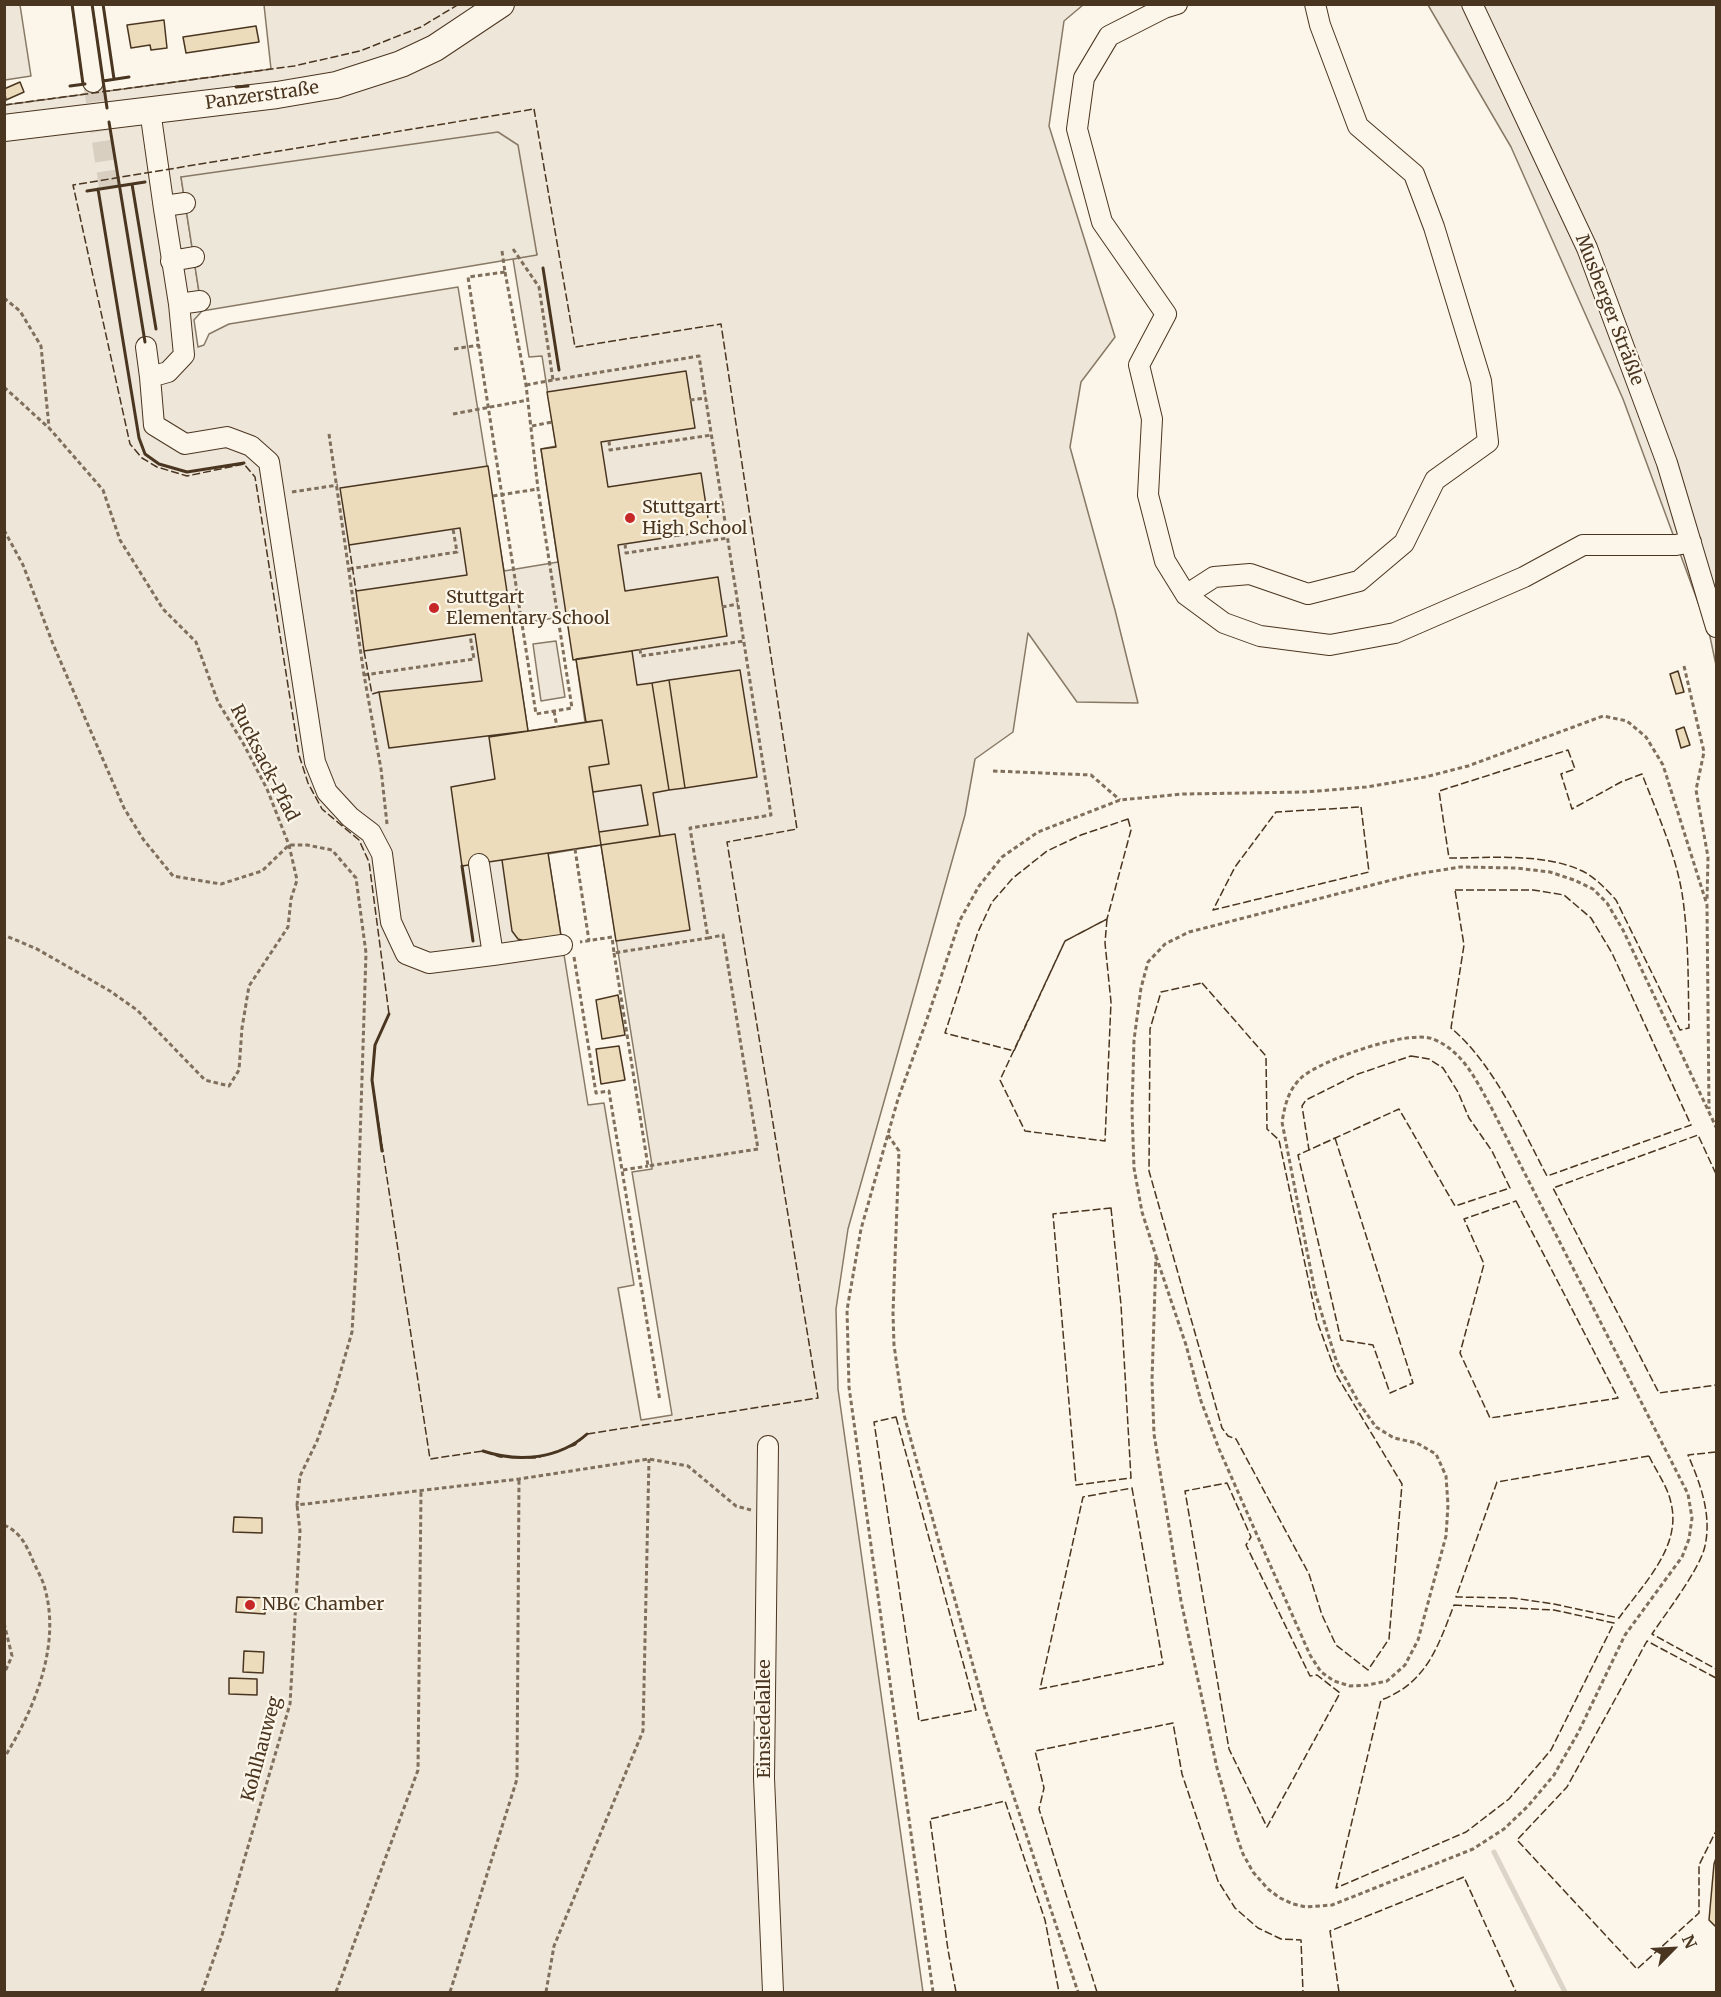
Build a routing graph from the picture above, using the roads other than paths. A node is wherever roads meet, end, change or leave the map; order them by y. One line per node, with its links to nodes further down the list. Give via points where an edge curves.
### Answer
1 (82, 4): 6 (street)
2 (501, 4): 7 (main road, Panzerstraße, via 435,48 365,77 311,91)
3 (1178, 4): 18 (street, via 1109,36 1084,78 1077,129 1102,222 1166,314 1139,365 1152,419 1148,495 1165,561)
4 (1315, 4): 18 (street, via 1358,126 1414,174 1481,381 1488,442 1435,480 1404,543 1359,581 1308,594 1250,574 1214,577)
5 (1472, 4): 17 (street, Musberger Sträßle, via 1587,248 1667,463)
6 (93, 82)
7 (150, 110): 8 (main road, Panzerstraße); 10 (street)
8 (4, 128)
9 (185, 203): 10 (street)
10 (164, 209): 12 (street)
11 (194, 257): 12 (street)
12 (171, 261): 14 (street)
13 (200, 301): 14 (street)
14 (179, 304): 16 (street, via 184,355 168,372)
15 (146, 347): 16 (street)
16 (150, 377): 22 (street, via 154,425 185,444 227,437 251,446 269,462 315,762 327,792 371,833 382,854 391,922 406,954 429,963)
17 (1691, 542): 18 (street, via 1583,545 1524,577 1395,633 1330,645 1260,636 1224,623); 19 (street, Musberger Sträßle)
18 (1186, 595)
19 (1716, 627)
20 (479, 864): 22 (street)
21 (567, 944): 22 (street)
22 (494, 955)
23 (768, 1446): 24 (street, Einsiedelallee, via 764,1778)
24 (773, 1992)

